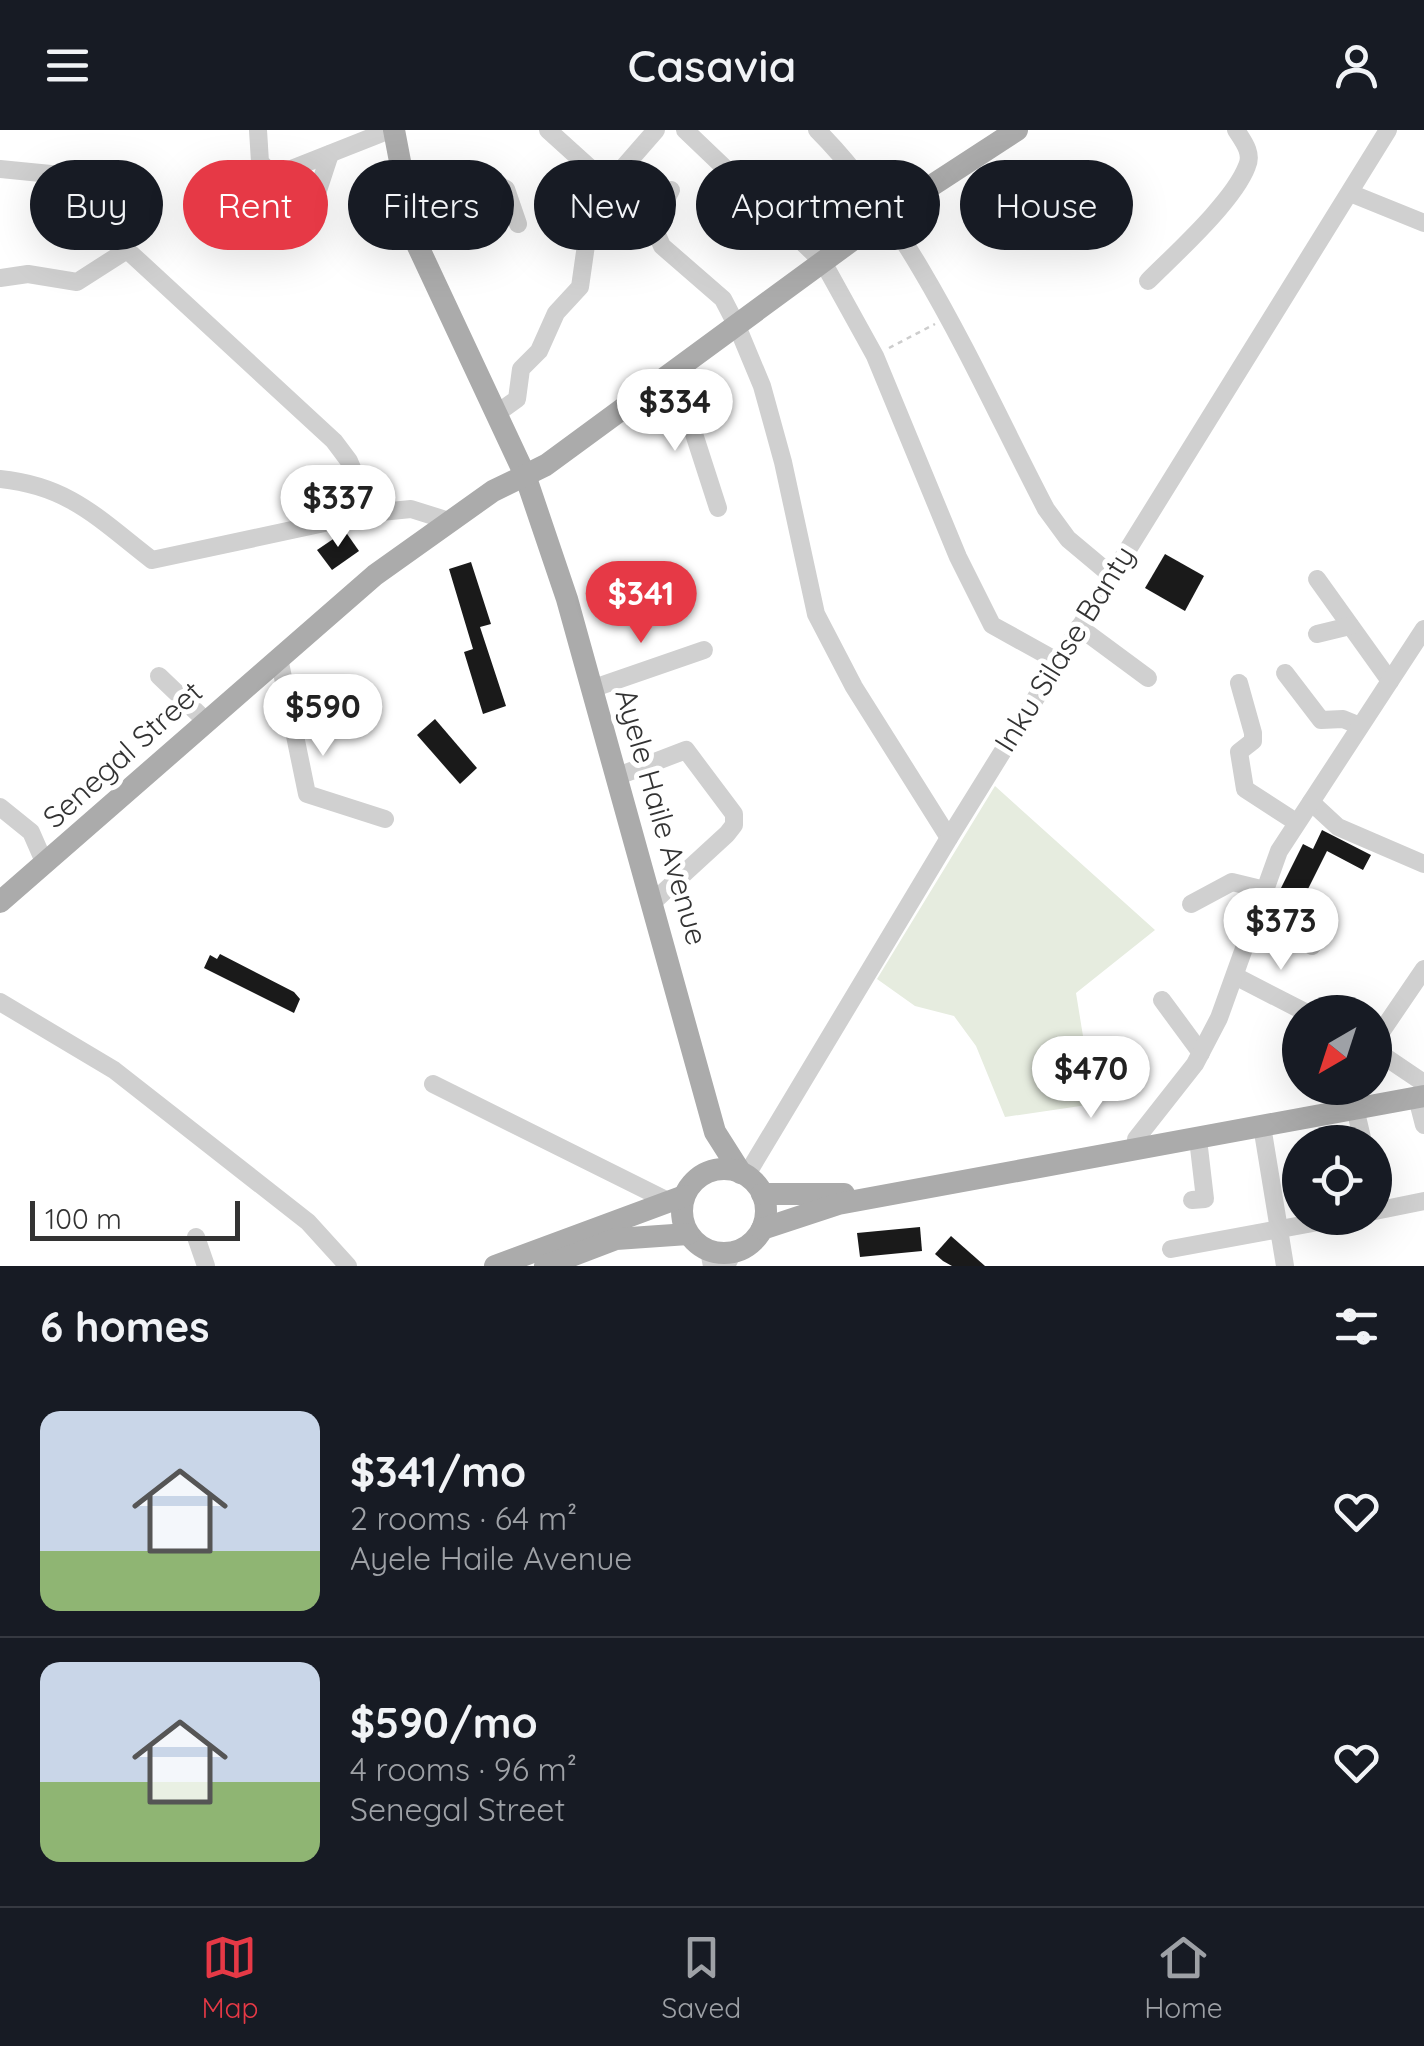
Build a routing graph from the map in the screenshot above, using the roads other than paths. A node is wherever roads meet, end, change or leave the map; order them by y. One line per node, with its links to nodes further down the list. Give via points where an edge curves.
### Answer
1 (258, 130): 10 (street, via 260,162 271,172)
2 (392, 130): 10 (street); 12 (main road, Ayele Haile Avenue)
3 (548, 130): 13 (street)
4 (656, 130): 14 (street)
5 (685, 130): 29 (street)
6 (818, 130): 15 (street)
7 (1016, 130): 18 (main road, Senegal Street)
8 (1236, 130): 31 (street, via 1249,152 1248,166)
9 (1388, 130): 19 (street, Inku Silase Banty)
10 (330, 154): 11 (street)
11 (328, 160)
12 (398, 160)
13 (582, 160)
14 (634, 160)
15 (848, 160)
16 (0, 170): 17 (street)
17 (30, 172)
18 (940, 180)
19 (1350, 193): 21 (street); 40 (street, Inku Silase Banty)
20 (514, 212): 22 (street)
21 (1424, 223)
22 (518, 224)
23 (126, 250): 30 (street, via 77,282 28,274); 38 (street, via 317,421 349,461)
24 (420, 250): 34 (main road, Ayele Haile Avenue)
25 (585, 250): 34 (street, via 576,293 523,366 518,400)
26 (667, 250): 32 (street, via 723,299)
27 (839, 250): 29 (main road, Senegal Street)
28 (908, 250): 40 (street, via 1046,509 1068,539)
29 (823, 262): 32 (main road, Senegal Street); 48 (street, via 874,356 992,625)
30 (0, 278)
31 (1148, 281)
32 (736, 326): 33 (main road, Senegal Street); 62 (street, via 762,386 816,614)
33 (674, 372): 35 (main road, Senegal Street); 37 (street)
34 (496, 414): 35 (main road, Ayele Haile Avenue)
35 (525, 475): 39 (main road, Senegal Street); 54 (main road, Ayele Haile Avenue)
36 (0, 479): 38 (street, via 34,483 86,506 152,560)
37 (718, 508)
38 (371, 513): 39 (street, via 411,509)
39 (449, 521): 47 (main road, Senegal Street, via 374,575)
40 (1111, 575): 43 (street, Inku Silase Banty)
41 (1317, 579): 42 (street)
42 (1350, 626): 45 (street); 52 (street)
43 (1079, 627): 48 (street, Inku Silase Banty); 51 (street)
44 (1424, 629): 52 (street)
45 (1317, 634)
46 (704, 650): 54 (street)
47 (279, 658): 55 (main road, Senegal Street); 60 (street, via 307,794)
48 (1057, 662): 62 (street, Inku Silase Banty)
49 (1285, 673): 56 (street, via 1321,720)
50 (160, 676): 55 (street)
51 (1148, 678)
52 (1390, 682): 56 (street)
53 (1239, 684): 61 (street, via 1253,733 1253,742 1239,752 1245,789)
54 (594, 688): 57 (main road, Ayele Haile Avenue)
55 (206, 721): 63 (main road, Senegal Street)
56 (1360, 726): 58 (street)
57 (618, 776): 66 (main road, Ayele Haile Avenue); 66 (street, via 686,750 734,814 727,834)
58 (1310, 802): 61 (street); 64 (street, via 1338,827)
59 (0, 807): 63 (street, via 31,832)
60 (385, 819)
61 (1296, 822): 65 (street)
62 (949, 838): 88 (street, Inku Silase Banty)
63 (45, 864): 67 (main road, Senegal Street)
64 (1424, 864)
65 (1262, 889): 68 (street, via 1232,882); 69 (street)
66 (654, 900): 85 (main road, Ayele Haile Avenue)
67 (0, 902)
68 (1191, 904)
69 (1253, 912): 70 (street); 72 (street)
70 (1312, 946)
71 (1424, 968): 76 (street)
72 (1235, 976): 74 (street); 77 (street)
73 (1162, 1000): 77 (street)
74 (1282, 1000)
75 (0, 1002): 102 (street, via 114,1070 308,1222)
76 (1392, 1016)
77 (1201, 1053): 86 (street)
78 (1392, 1065): 80 (street)
79 (433, 1084): 89 (street)
80 (1422, 1091): 81 (main road); 84 (street); 86 (main road)
81 (1355, 1108): 82 (street); 83 (main road)
82 (1359, 1125)
83 (1262, 1126): 87 (main road); 96 (street)
84 (1424, 1126)
85 (715, 1132): 88 (main road, Ayele Haile Avenue); 89 (main road)
86 (1136, 1139): 90 (main road, via 836,1195)
87 (1198, 1139): 91 (street, via 1205,1200); 95 (main road, via 838,1204)
88 (745, 1173): 89 (main road, via 716,1170); 90 (main road)
89 (682, 1193): 97 (main road); 103 (main road)
90 (762, 1194): 95 (main road)
91 (1192, 1200)
92 (1424, 1201): 93 (street)
93 (1392, 1208)
94 (1282, 1228): 96 (street)
95 (762, 1229): 100 (main road, via 752,1243)
96 (1277, 1229): 99 (street); 105 (street)
97 (688, 1234): 100 (main road); 104 (main road, via 616,1239)
98 (196, 1237): 101 (street)
99 (1171, 1249)
100 (720, 1259)
101 (206, 1266)
102 (348, 1266)
103 (495, 1266)
104 (545, 1266)
105 (1285, 1266)

